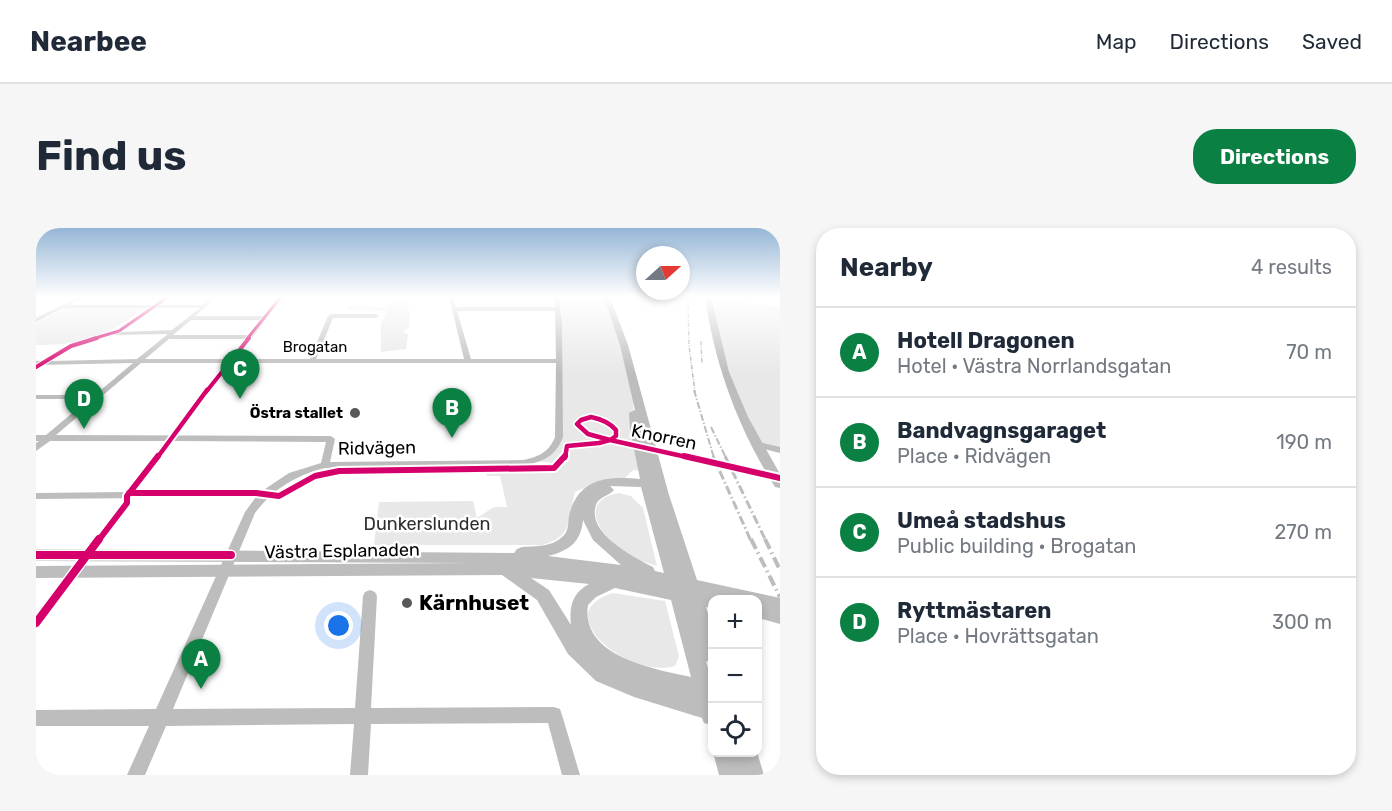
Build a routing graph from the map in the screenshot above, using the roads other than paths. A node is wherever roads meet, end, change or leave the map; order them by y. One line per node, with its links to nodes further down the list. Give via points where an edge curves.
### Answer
1 (130, 323): 9 (street)
2 (185, 323): 10 (street)
3 (261, 323): 11 (street)
4 (328, 323): 15 (street)
5 (459, 323): 12 (street)
6 (558, 323): 16 (street, Ridvägen)
7 (616, 323): 30 (main road)
8 (713, 323): 24 (main road, via 725,376)
9 (113, 334): 10 (street); 17 (street, via 70,346)
10 (171, 334): 11 (street); 13 (street)
11 (249, 337): 14 (street)
12 (468, 360): 15 (street, Brogatan); 16 (street, Brogatan)
13 (140, 361): 14 (street, Brogatan); 17 (street, Brogatan); 20 (street)
14 (231, 361): 15 (street, Brogatan)
15 (312, 361)
16 (557, 361): 27 (street, Ridvägen, via 559,437 556,447 544,458 516,464)
17 (40, 363): 18 (street)
18 (36, 369)
19 (36, 397): 20 (street)
20 (97, 397): 22 (street)
21 (36, 438): 22 (street)
22 (48, 438): 23 (street); 25 (street)
23 (172, 438): 27 (street, via 331,439); 33 (street)
24 (760, 445): 26 (street); 28 (main road); 29 (main road)
25 (36, 448)
26 (780, 450)
27 (325, 465): 31 (street, Ridvägen, via 287,477)
28 (780, 468)
29 (780, 484)
30 (654, 490): 36 (main road, via 621,481 594,486 580,499 572,538 567,543); 39 (main road, via 605,491 592,499 588,509 590,524 603,541); 48 (main road); 49 (main road)
31 (264, 494): 33 (street); 35 (street, Ridvägen, via 250,512)
32 (36, 496): 33 (street)
33 (127, 496)
34 (36, 555): 35 (main road, Västra Esplanaden)
35 (231, 555): 36 (main road, Västra Esplanaden); 38 (street, Ridvägen)
36 (500, 563): 38 (main road, Västra Esplanaden); 39 (main road, Västra Esplanaden, via 575,563); 40 (main road, Västra Esplanaden); 50 (main road, via 543,595 575,648 603,674 634,687)
37 (36, 572): 38 (main road, Västra Esplanaden)
38 (224, 572): 53 (street, Ridvägen)
39 (648, 577): 40 (main road, Västra Esplanaden); 41 (main road); 43 (main road)
40 (619, 581): 51 (main road, via 594,589 579,606 578,621 585,639 617,665)
41 (733, 595)
42 (370, 596): 52 (street)
43 (708, 600)
44 (762, 601): 45 (main road)
45 (780, 605)
46 (762, 612): 47 (main road)
47 (780, 616)
48 (710, 649)
49 (708, 692)
50 (708, 702)
51 (708, 702)
52 (363, 715): 53 (street); 58 (street); 59 (street, via 554,715)
53 (161, 716): 54 (street); 57 (street, Ridvägen)
54 (36, 718)
55 (725, 757): 60 (main road)
56 (746, 757): 61 (main road)
57 (136, 775)
58 (359, 775)
59 (571, 775)
60 (731, 775)
61 (752, 775)

